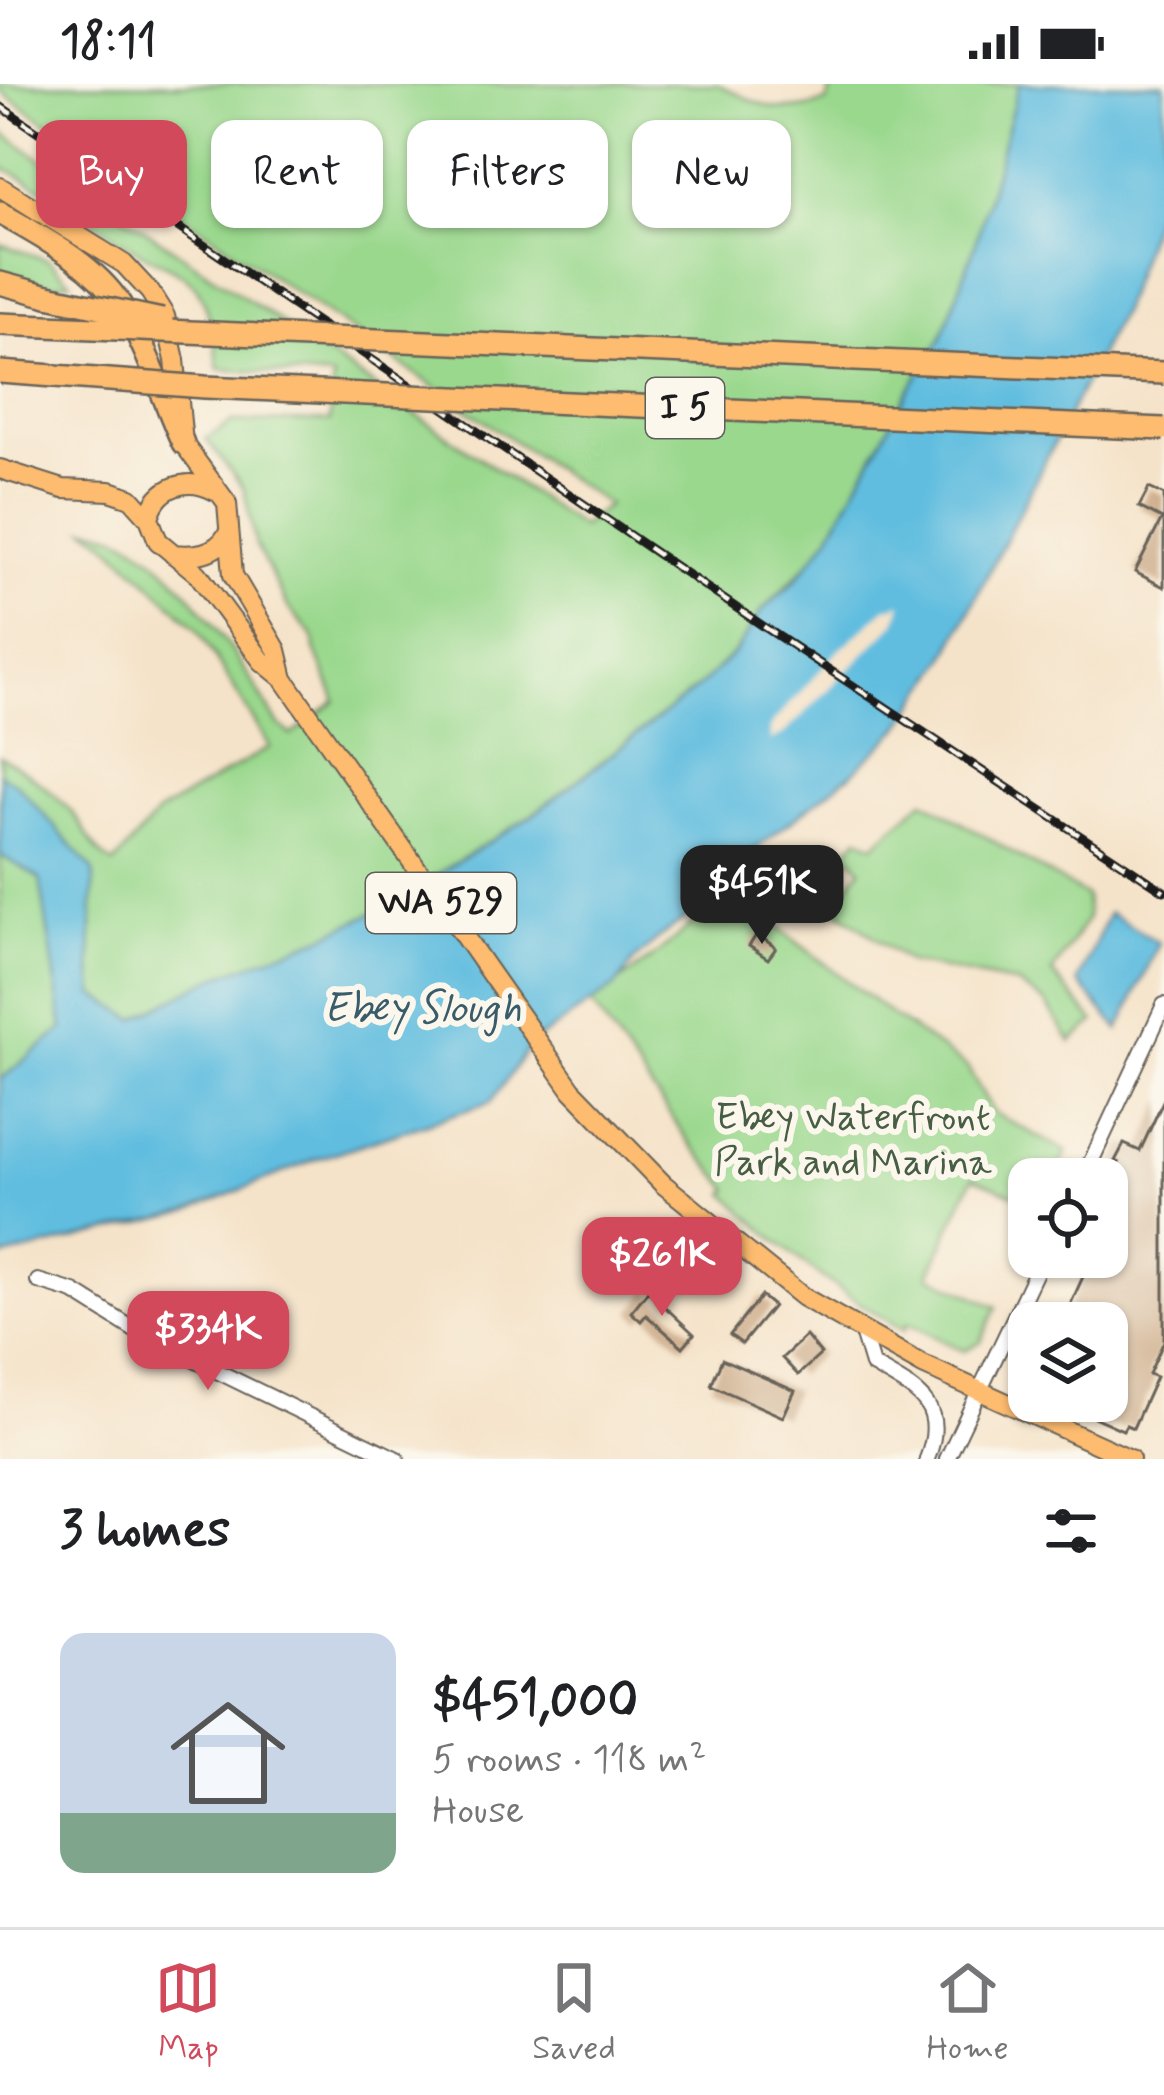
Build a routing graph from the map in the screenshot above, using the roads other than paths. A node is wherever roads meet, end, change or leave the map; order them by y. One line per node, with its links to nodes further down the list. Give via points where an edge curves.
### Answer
1 (0, 187): 11 (main road, via 124,264 150,292 171,335)
2 (0, 213): 11 (highway, via 53,244 119,302)
3 (0, 284): 5 (highway, bridge)
4 (0, 324): 5 (highway, I 5, bridge)
5 (209, 331): 7 (highway, I 5, bridge)
6 (0, 372): 9 (highway, I 5, bridge)
7 (1164, 373)
8 (0, 387): 9 (highway, bridge)
9 (205, 387): 10 (highway, I 5, bridge)
10 (1164, 429)
11 (183, 442): 13 (main road)
12 (0, 469): 14 (main road, via 122,494)
13 (219, 494): 14 (main road, via 195,482 174,486); 15 (main road)
14 (149, 518): 16 (main road)
15 (227, 535): 16 (main road, via 201,554); 17 (main road, via 233,575 277,650)
16 (173, 554): 17 (main road)
17 (284, 680): 22 (main road, WA 529, via 572,1090 694,1213 803,1298)
18 (1164, 1005): 19 (street)
19 (1093, 1158)
20 (1033, 1278): 23 (street)
21 (38, 1281): 24 (street, via 74,1292 141,1334)
22 (862, 1332): 23 (main road, WA 529); 25 (street, via 872,1366 932,1411)
23 (981, 1392): 26 (street); 27 (main road, WA 529)
24 (397, 1459)
25 (927, 1459)
26 (947, 1459)
27 (1130, 1459)

